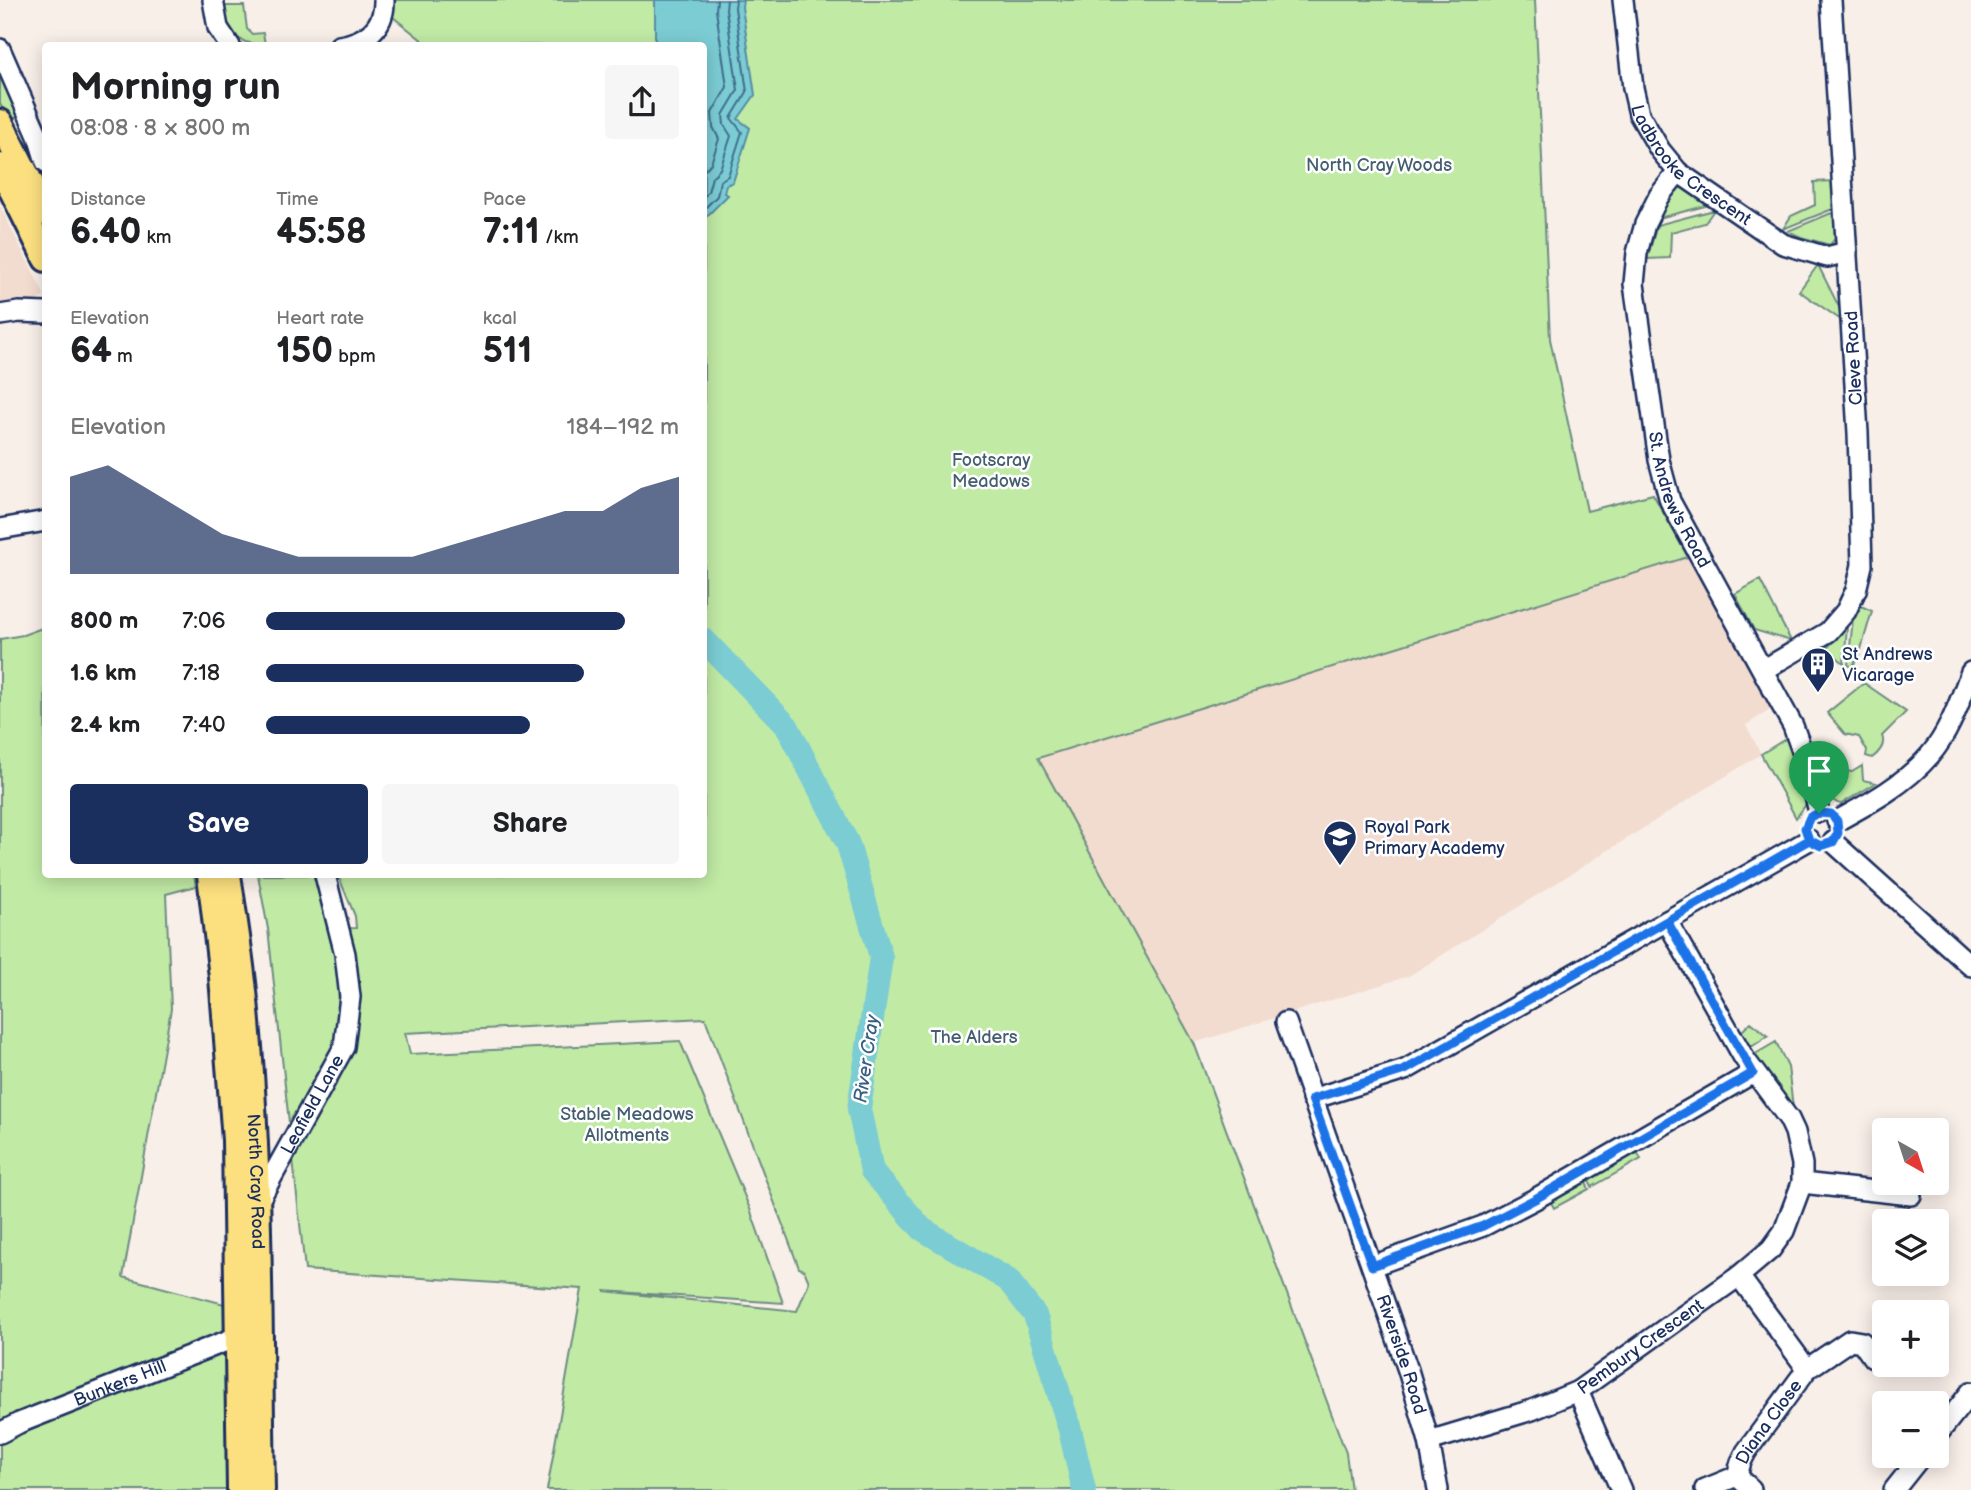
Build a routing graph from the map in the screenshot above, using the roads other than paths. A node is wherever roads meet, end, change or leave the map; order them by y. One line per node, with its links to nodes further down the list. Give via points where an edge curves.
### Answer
1 (213, 0): 5 (street, via 218,27)
2 (384, 0): 6 (street, via 383,20)
3 (1623, 0): 11 (street, Ladbrooke Crescent, via 1639,114)
4 (1832, 0): 14 (street, Cleve Road)
5 (227, 42)
6 (358, 42)
7 (0, 49): 9 (street)
8 (0, 122): 12 (main road)
9 (42, 149)
10 (0, 166): 13 (main road)
11 (1678, 172): 14 (street, Ladbrooke Crescent, via 1783,244 1827,257); 19 (street, St. Andrew's Road, via 1645,224 1634,284 1659,460 1670,501)
12 (42, 204)
13 (42, 251)
14 (1847, 252): 19 (street, Cleve Road, via 1862,565 1846,611 1828,632)
15 (42, 313): 16 (street)
16 (0, 315)
17 (42, 522): 18 (street)
18 (0, 530)
19 (1763, 670): 21 (street, St. Andrew's Road, via 1793,726)
20 (1971, 672): 22 (street, via 1955,713 1930,755 1872,802)
21 (1819, 813): 22 (street, via 1831,814); 23 (street, via 1810,817 1805,828)
22 (1837, 821): 24 (street)
23 (1809, 840): 24 (street, via 1821,846); 28 (street)
24 (1833, 842): 29 (street)
25 (210, 878): 38 (main road, North Cray Road, via 235,1140)
26 (228, 878): 35 (main road, North Cray Road, via 245,1000)
27 (326, 878): 35 (street, Leafield Lane, via 345,954 350,997 344,1046)
28 (1667, 921): 31 (street, Pembury Crescent); 32 (street, via 1405,1070)
29 (1971, 966)
30 (1286, 1021): 32 (street, Riverside Road)
31 (1753, 1073): 33 (street, Pembury Crescent, via 1795,1132); 36 (street, via 1483,1226)
32 (1312, 1099): 36 (street, Riverside Road)
33 (1802, 1183): 34 (street); 37 (street, Pembury Crescent, via 1771,1249)
34 (1872, 1191)
35 (257, 1205): 50 (main road, North Cray Road)
36 (1372, 1266): 45 (street, Riverside Road)
37 (1739, 1276): 40 (street, Diana Close); 41 (street, Pembury Crescent)
38 (239, 1336): 44 (street, Bunkers Hill); 49 (main road, North Cray Road)
39 (1872, 1357): 40 (street, Diana Close, via 1862,1342 1850,1340)
40 (1807, 1369): 47 (street, Diana Close, via 1746,1452)
41 (1578, 1391): 45 (street, Pembury Crescent); 52 (street)
42 (1971, 1392): 43 (street)
43 (1949, 1419)
44 (0, 1433)
45 (1429, 1441): 51 (street, Riverside Road)
46 (1911, 1468): 53 (street)
47 (1744, 1483): 48 (street, Diana Close)
48 (1705, 1489)
49 (240, 1490)
50 (262, 1490)
51 (1438, 1490)
52 (1621, 1490)
53 (1894, 1490)

